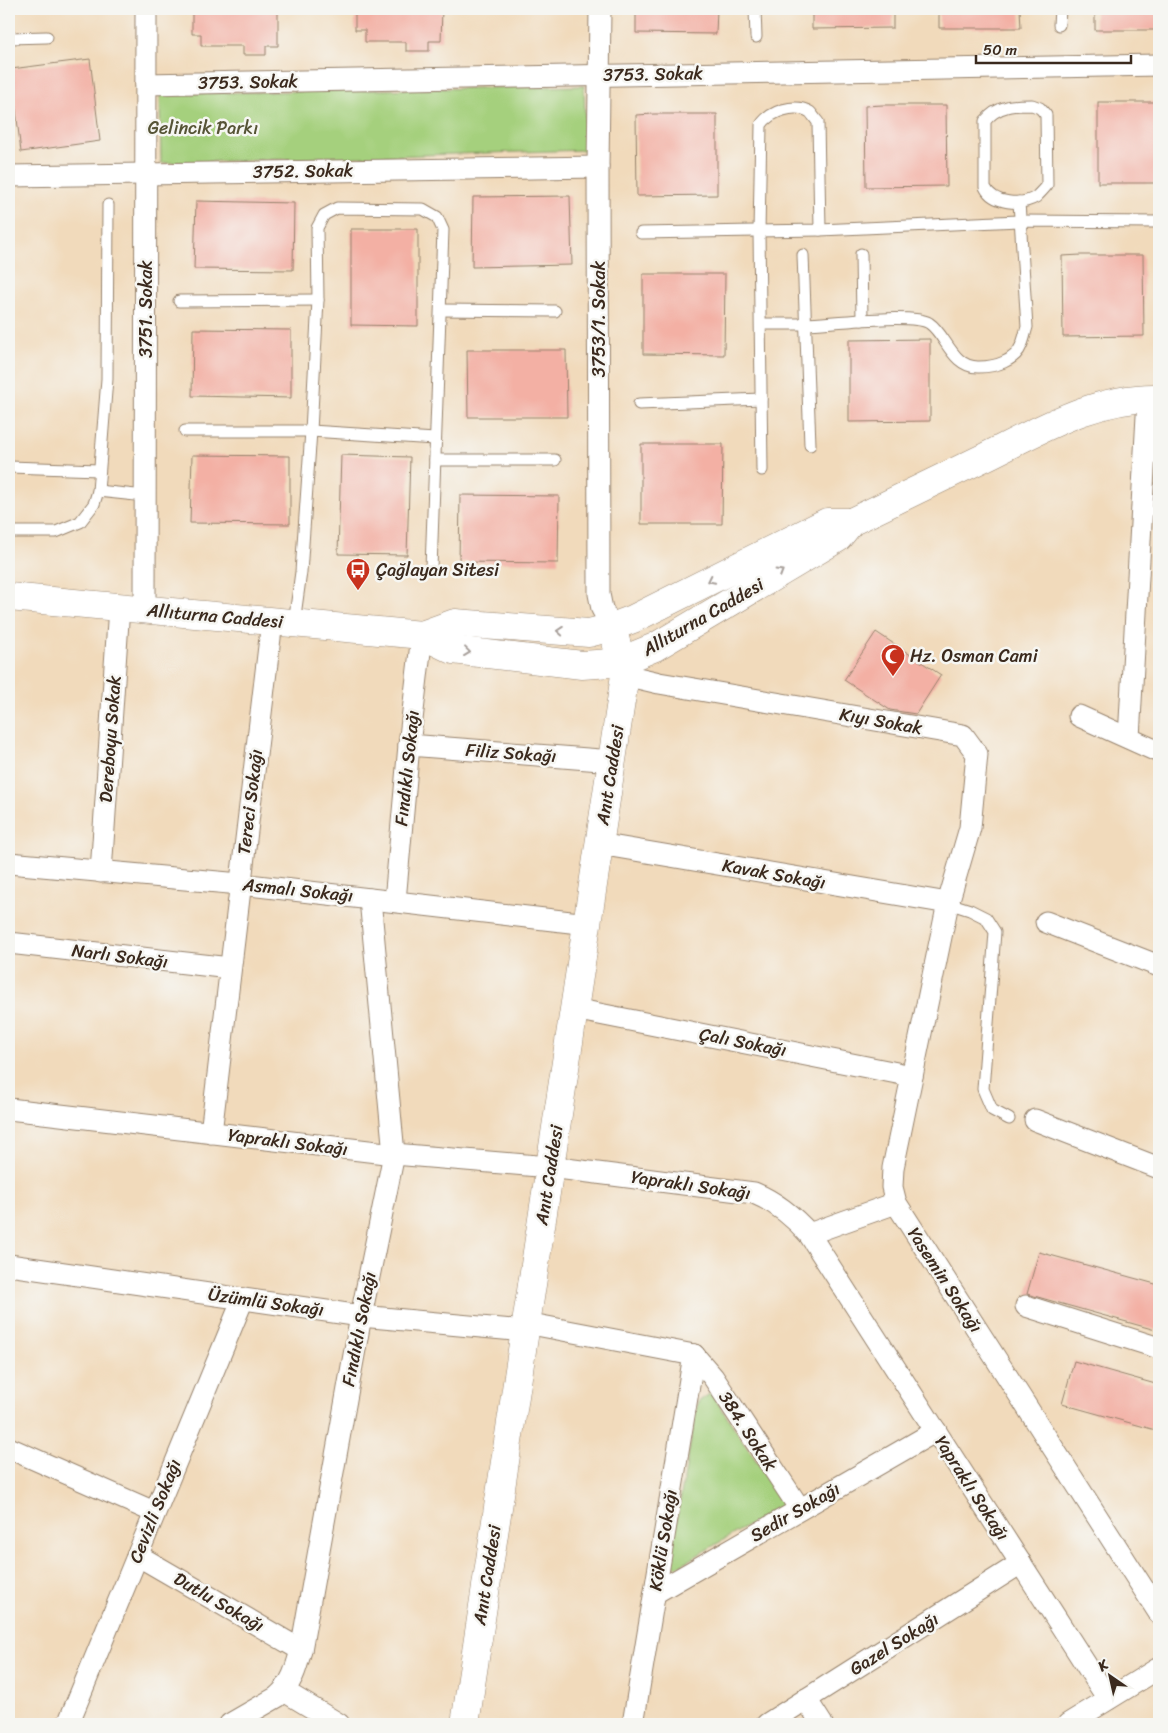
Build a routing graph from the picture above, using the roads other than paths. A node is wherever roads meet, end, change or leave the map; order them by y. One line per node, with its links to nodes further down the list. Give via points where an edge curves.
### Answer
1 (146, 9): 11 (street, 3751. Sokak)
2 (600, 9): 10 (street, 3753/1. Sokak)
3 (755, 9): 7 (lane)
4 (1060, 9): 5 (lane)
5 (1059, 25)
6 (47, 37): 8 (lane)
7 (756, 37)
8 (9, 38)
9 (1159, 65): 10 (street, 3753. Sokak)
10 (600, 75): 11 (street, 3753. Sokak); 12 (street, 3753/1. Sokak)
11 (146, 84): 13 (street, 3751. Sokak)
12 (598, 167): 13 (street, 3752. Sokak); 51 (street, 3753/1. Sokak, via 600,594 602,609)
13 (146, 173): 14 (street, 3752. Sokak); 44 (street, 3751. Sokak)
14 (9, 176)
15 (1019, 202): 15 (lane, via 994,198 985,187 985,121 1002,107 1032,105 1046,115 1047,185 1034,198); 17 (lane)
16 (108, 205): 41 (lane, via 107,379)
17 (1020, 222): 18 (lane); 19 (lane); 28 (lane, via 1027,327 1021,346 1012,358 978,367 966,364 949,349 929,323)
18 (1159, 222)
19 (820, 230): 20 (lane); 20 (lane, via 818,122 803,109 790,108 766,118 761,124)
20 (759, 232): 21 (lane); 29 (lane)
21 (641, 233)
22 (861, 254): 28 (lane)
23 (803, 255): 30 (lane)
24 (318, 300): 25 (lane); 26 (lane, via 317,228 324,215 337,208 424,209 437,217 444,230); 35 (lane)
25 (179, 301)
26 (442, 310): 27 (lane); 36 (lane)
27 (555, 311)
28 (862, 320): 30 (lane)
29 (761, 324): 30 (lane); 32 (lane)
30 (806, 324): 37 (lane)
31 (1154, 398): 45 (main road, Allıturna Caddesi, via 1107,403 1065,418); 55 (street)
32 (760, 399): 33 (lane); 42 (lane)
33 (639, 404)
34 (185, 431): 35 (lane)
35 (311, 431): 36 (lane); 50 (lane, via 301,572)
36 (435, 439): 38 (lane)
37 (810, 445)
38 (435, 460): 39 (lane); 47 (lane)
39 (555, 460)
40 (9, 467): 41 (lane)
41 (99, 470): 43 (lane)
42 (762, 470)
43 (98, 491): 44 (lane); 46 (lane, via 94,504 80,522 56,532)
44 (145, 496): 49 (street, 3751. Sokak)
45 (851, 522): 51 (main road, Allıturna Caddesi, one-way to 51, via 827,522); 53 (main road, Allıturna Caddesi, one-way to 45, via 838,538)
46 (9, 532)
47 (431, 569)
48 (9, 597): 49 (main road, Allıturna Caddesi)
49 (132, 608): 50 (main road, Allıturna Caddesi); 61 (street, Dereboyu Sokak)
50 (283, 622): 52 (main road, Allıturna Caddesi); 62 (street, Tereci Sokağı)
51 (612, 627): 52 (main road, Allıturna Caddesi, one-way to 52, via 589,633 455,624); 53 (main road, Anıt Caddesi)
52 (422, 635): 53 (main road, Allıturna Caddesi, one-way to 53, via 453,650); 56 (street, Fındıklı Sokağı)
53 (623, 668): 58 (main road, Anıt Caddesi); 65 (street, Kıyı Sokak, via 659,683 963,735 977,754 970,828)
54 (1079, 716): 55 (street)
55 (1129, 738): 57 (street)
56 (409, 745): 58 (street, Filiz Sokağı); 64 (street, Fındıklı Sokağı)
57 (1159, 752)
58 (612, 760): 59 (main road, Anıt Caddesi)
59 (600, 844): 65 (street, Kavak Sokağı); 67 (main road, Anıt Caddesi)
60 (9, 863): 61 (street, Asmalı Sokağı)
61 (101, 872): 62 (street, Asmalı Sokağı)
62 (240, 884): 63 (street, Asmalı Sokağı); 70 (street, Tereci Sokağı)
63 (370, 898): 64 (street, Asmalı Sokağı); 77 (street, Fındıklı Sokağı)
64 (395, 901): 67 (street, Asmalı Sokağı)
65 (948, 903): 72 (street, Yasemin Sokağı); 74 (lane, via 986,918 995,932 983,1089 992,1110)
66 (1046, 922): 69 (street)
67 (588, 924): 71 (main road, Anıt Caddesi)
68 (9, 943): 70 (street, Narlı Sokağı)
69 (1159, 966)
70 (230, 968): 76 (street, Tereci Sokağı)
71 (574, 1009): 72 (street, Çalı Sokağı); 78 (main road, Anıt Caddesi)
72 (912, 1076): 80 (street, Yasemin Sokağı, via 893,1168 892,1187)
73 (9, 1108): 76 (street, Yapraklı Sokağı)
74 (1009, 1119)
75 (1035, 1120): 79 (street)
76 (211, 1133): 77 (street, Yapraklı Sokağı)
77 (394, 1154): 78 (street, Yapraklı Sokağı); 85 (street, Fındıklı Sokağı)
78 (550, 1167): 81 (street, Yapraklı Sokağı, via 754,1193 777,1205); 86 (main road, Anıt Caddesi)
79 (1159, 1168)
80 (896, 1203): 81 (street); 96 (street, Yasemin Sokağı)
81 (808, 1234): 89 (street, Yapraklı Sokağı)
82 (9, 1265): 83 (street, Üzümlü Sokağı)
83 (243, 1299): 85 (street, Üzümlü Sokağı); 92 (street, Cevizli Sokağı)
84 (1026, 1306): 87 (street)
85 (361, 1316): 86 (street, Üzümlü Sokağı); 97 (street, Fındıklı Sokağı)
86 (526, 1327): 88 (street, Üzümlü Sokağı); 105 (main road, Anıt Caddesi)
87 (1159, 1348)
88 (694, 1355): 91 (street, 384. Sokak, via 713,1377); 95 (street, Köklü Sokağı)
89 (936, 1431): 91 (street, Sedir Sokağı); 94 (street, Yapraklı Sokağı)
90 (9, 1448): 92 (street)
91 (800, 1509): 95 (street, Sedir Sokağı)
92 (154, 1512): 93 (street, Cevizli Sokağı)
93 (137, 1554): 97 (street, Dutlu Sokağı); 102 (street, Cevizli Sokağı)
94 (1021, 1563): 100 (street, Gazel Sokağı); 101 (street, Yapraklı Sokağı)
95 (655, 1593): 106 (street, Köklü Sokağı)
96 (1159, 1613)
97 (301, 1650): 99 (street, Fındıklı Sokağı, via 295,1674)
98 (1159, 1668): 101 (street)
99 (284, 1691): 103 (street, Fındıklı Sokağı); 104 (street)
100 (806, 1699): 107 (street, Gazel Sokağı); 108 (street)
101 (1108, 1699): 109 (street)
102 (68, 1724)
103 (230, 1724)
104 (340, 1724)
105 (465, 1724)
106 (633, 1724)
107 (767, 1724)
108 (822, 1724)
109 (1068, 1724)

